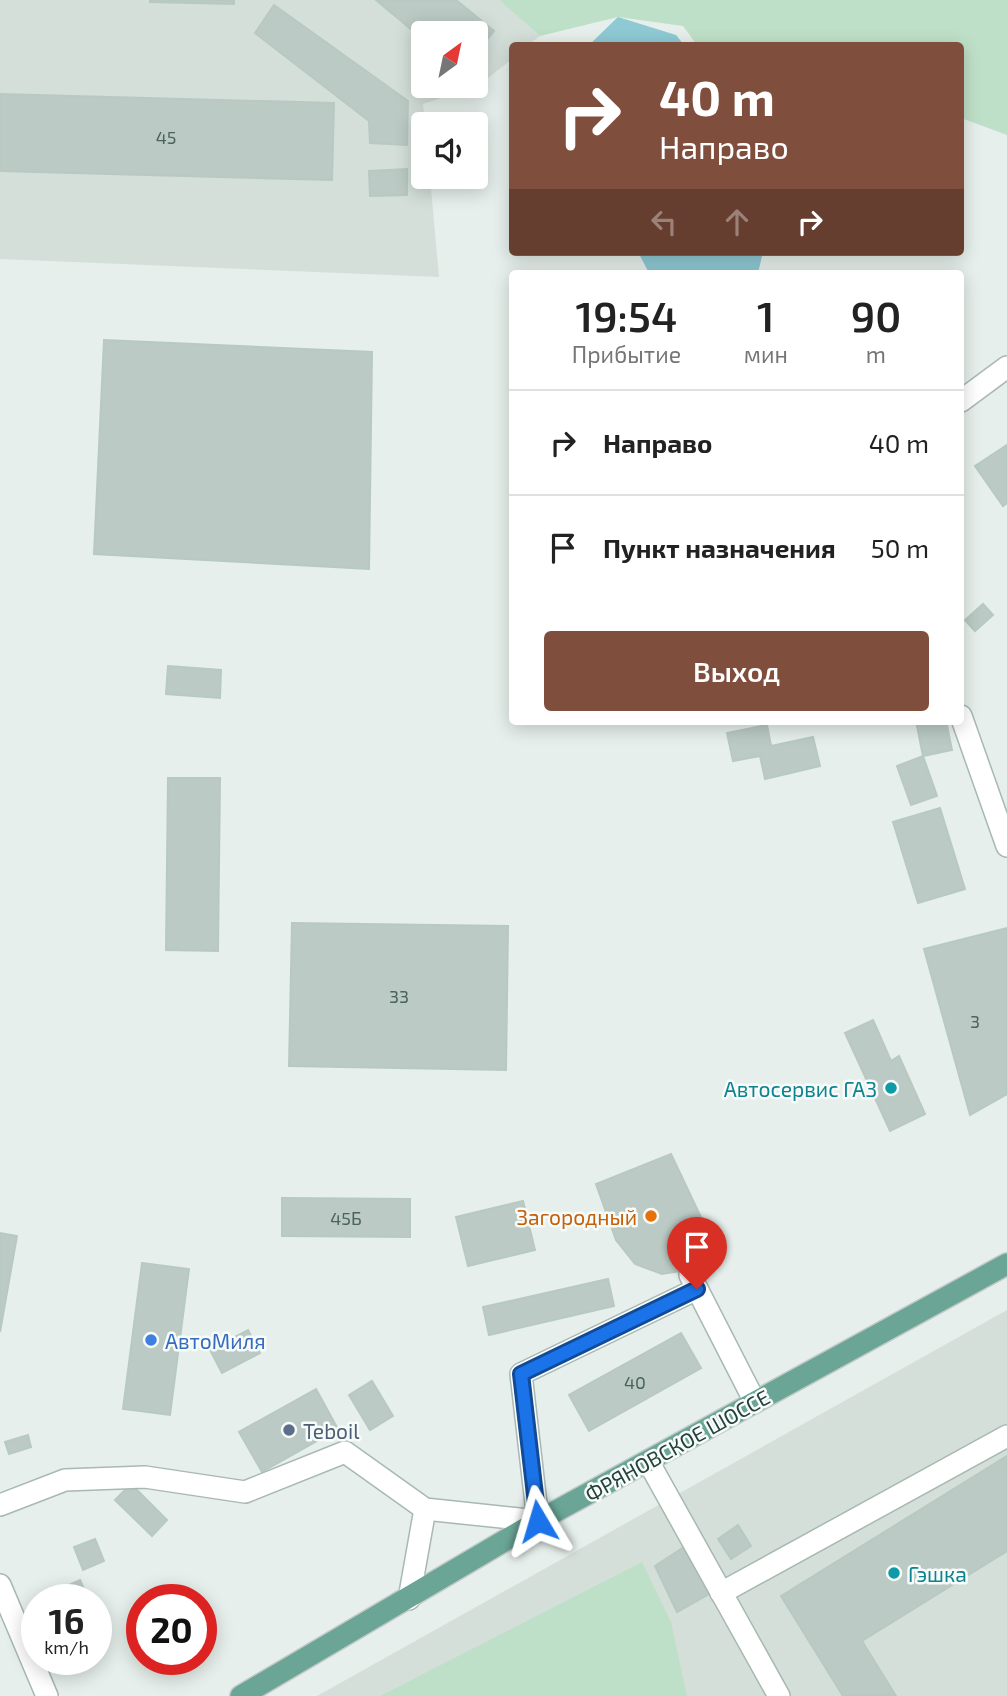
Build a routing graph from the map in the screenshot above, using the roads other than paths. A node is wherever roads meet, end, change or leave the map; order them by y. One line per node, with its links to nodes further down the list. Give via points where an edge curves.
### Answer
1 (1007, 368): 2 (street)
2 (964, 399)
3 (964, 724): 4 (street)
4 (1007, 846)
5 (1007, 1264): 6 (main road, ФРЯНОВСКОЕ ШОССЕ)
6 (755, 1402): 8 (main road, ФРЯНОВСКОЕ ШОССЕ); 11 (street, via 693,1282 521,1374)
7 (1007, 1436): 13 (street)
8 (648, 1461): 11 (main road, ФРЯНОВСКОЕ ШОССЕ); 13 (street)
9 (0, 1505): 10 (street, via 65,1480 145,1477 245,1492 345,1452)
10 (425, 1509): 11 (street); 14 (street)
11 (538, 1521): 14 (main road, ФРЯНОВСКОЕ ШОССЕ)
12 (0, 1585): 15 (street)
13 (721, 1593): 17 (street)
14 (409, 1599): 16 (main road, ФРЯНОВСКОЕ ШОССЕ)
15 (47, 1696)
16 (241, 1696)
17 (779, 1696)

